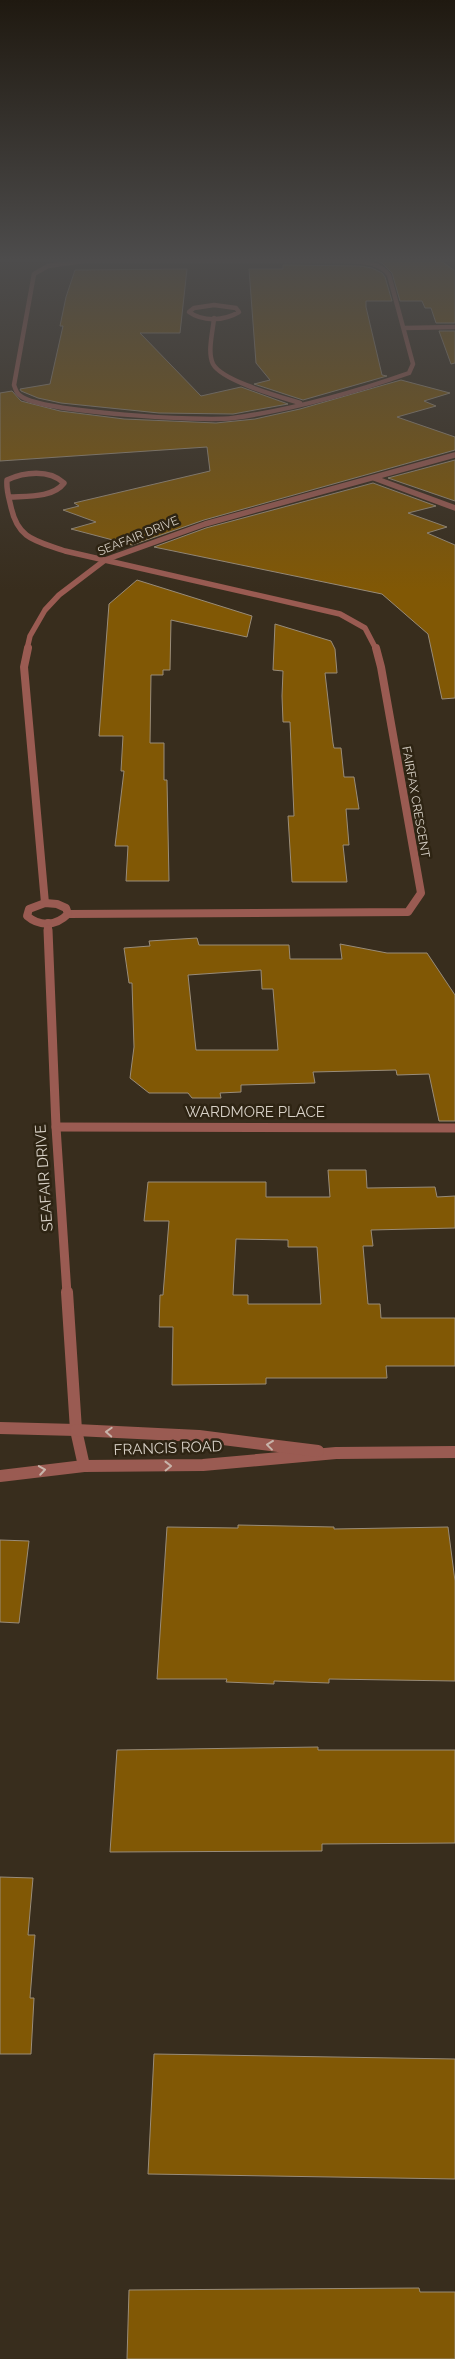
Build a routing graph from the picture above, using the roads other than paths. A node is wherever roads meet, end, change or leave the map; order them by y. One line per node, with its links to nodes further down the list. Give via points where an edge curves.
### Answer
1 (17, 369): 4 (street, via 16,392 23,398 54,406 185,419 245,416)
2 (216, 369): 4 (street)
3 (411, 369): 4 (street, via 409,373 381,383)
4 (300, 403)
5 (455, 455): 6 (street, SEAFAIR DRIVE)
6 (374, 478): 8 (street); 9 (street, SEAFAIR DRIVE, via 181,531)
7 (10, 497): 7 (street, via 59,490 64,483 62,479 48,475 19,475 7,480); 9 (street, via 14,522 32,539)
8 (455, 508)
9 (105, 560): 10 (street, SEAFAIR DRIVE, via 58,595 45,610 37,621 25,653 28,725); 11 (street, FAIRFAX CRESCENT, via 326,610 366,628 373,636 381,668 421,893 408,912)
10 (45, 903): 11 (street, via 62,905); 12 (street, via 29,909 28,916 35,922)
11 (68, 914): 12 (street, via 63,919)
12 (48, 923): 13 (street, SEAFAIR DRIVE)
13 (56, 1127): 14 (street, WARDMORE PLACE); 16 (street, SEAFAIR DRIVE)
14 (455, 1128)
15 (0, 1428): 16 (street, FRANCIS ROAD)
16 (76, 1430): 18 (street, FRANCIS ROAD, one-way to 16, via 199,1436); 19 (street, SEAFAIR DRIVE)
17 (455, 1452): 18 (street, FRANCIS ROAD)
18 (336, 1453): 19 (street, FRANCIS ROAD, one-way to 18, via 204,1465)
19 (84, 1466): 20 (street, FRANCIS ROAD, one-way to 19)
20 (0, 1476)

